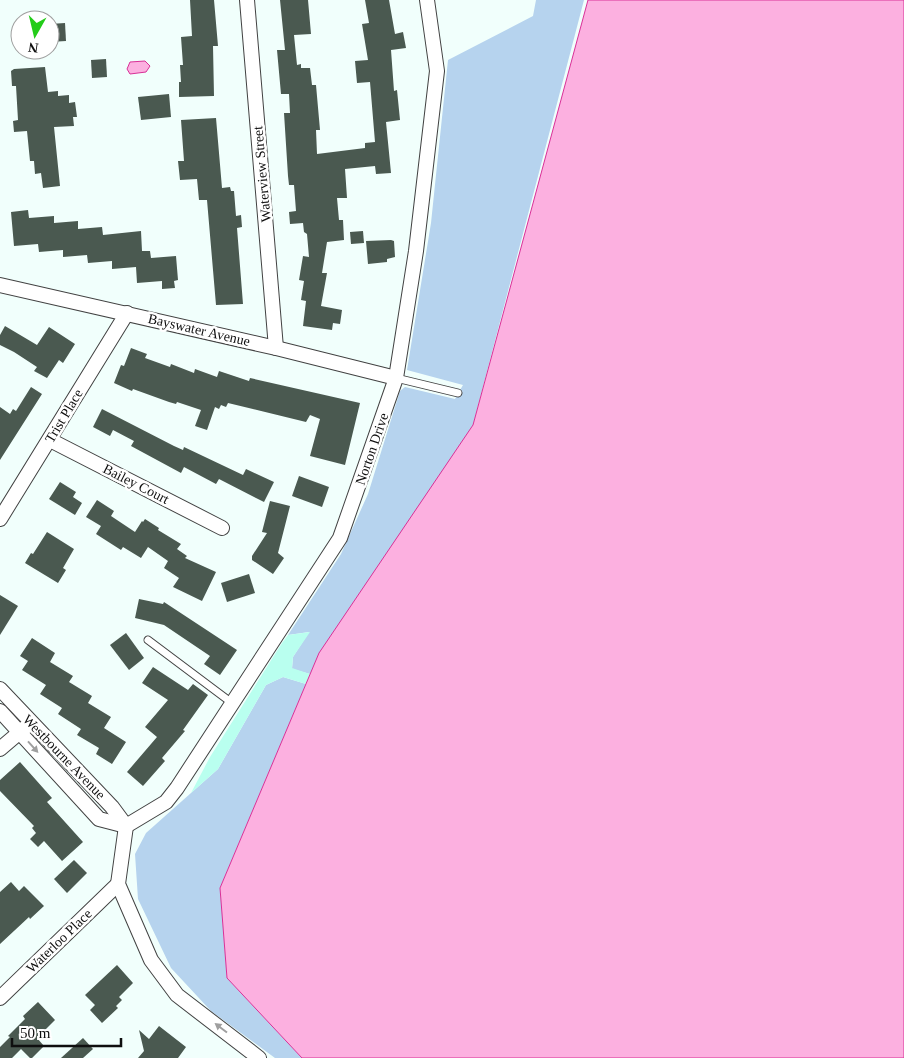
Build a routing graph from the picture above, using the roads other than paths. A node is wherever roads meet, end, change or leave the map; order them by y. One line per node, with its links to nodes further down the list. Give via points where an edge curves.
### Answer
1 (248, 0): 5 (street, Waterview Street)
2 (427, 0): 6 (street, Norton Drive, via 437,72 416,252)
3 (0, 285): 4 (street, Bayswater Avenue)
4 (127, 313): 5 (street, Bayswater Avenue); 8 (street, Trist Place)
5 (276, 348): 6 (street, Bayswater Avenue)
6 (396, 378): 7 (lane); 13 (street, Norton Drive, via 340,538)
7 (458, 393)
8 (50, 440): 9 (street, Trist Place); 10 (street, Bailey Court)
9 (0, 519)
10 (222, 528)
11 (148, 640): 13 (lane)
12 (0, 689): 15 (street, Westbourne Avenue)
13 (232, 703): 18 (street, Norton Drive, via 166,802)
14 (0, 711): 16 (street, Westbourne Avenue)
15 (31, 722): 16 (street); 18 (street, Westbourne Avenue, via 112,806)
16 (20, 732): 17 (street); 18 (street, Westbourne Avenue, one-way to 18, via 99,819)
17 (0, 749)
18 (126, 826): 19 (street)
19 (118, 884): 20 (street, Waterloo Place); 21 (street, one-way to 19, via 177,996 151,960)
20 (0, 998)
21 (259, 1058)

